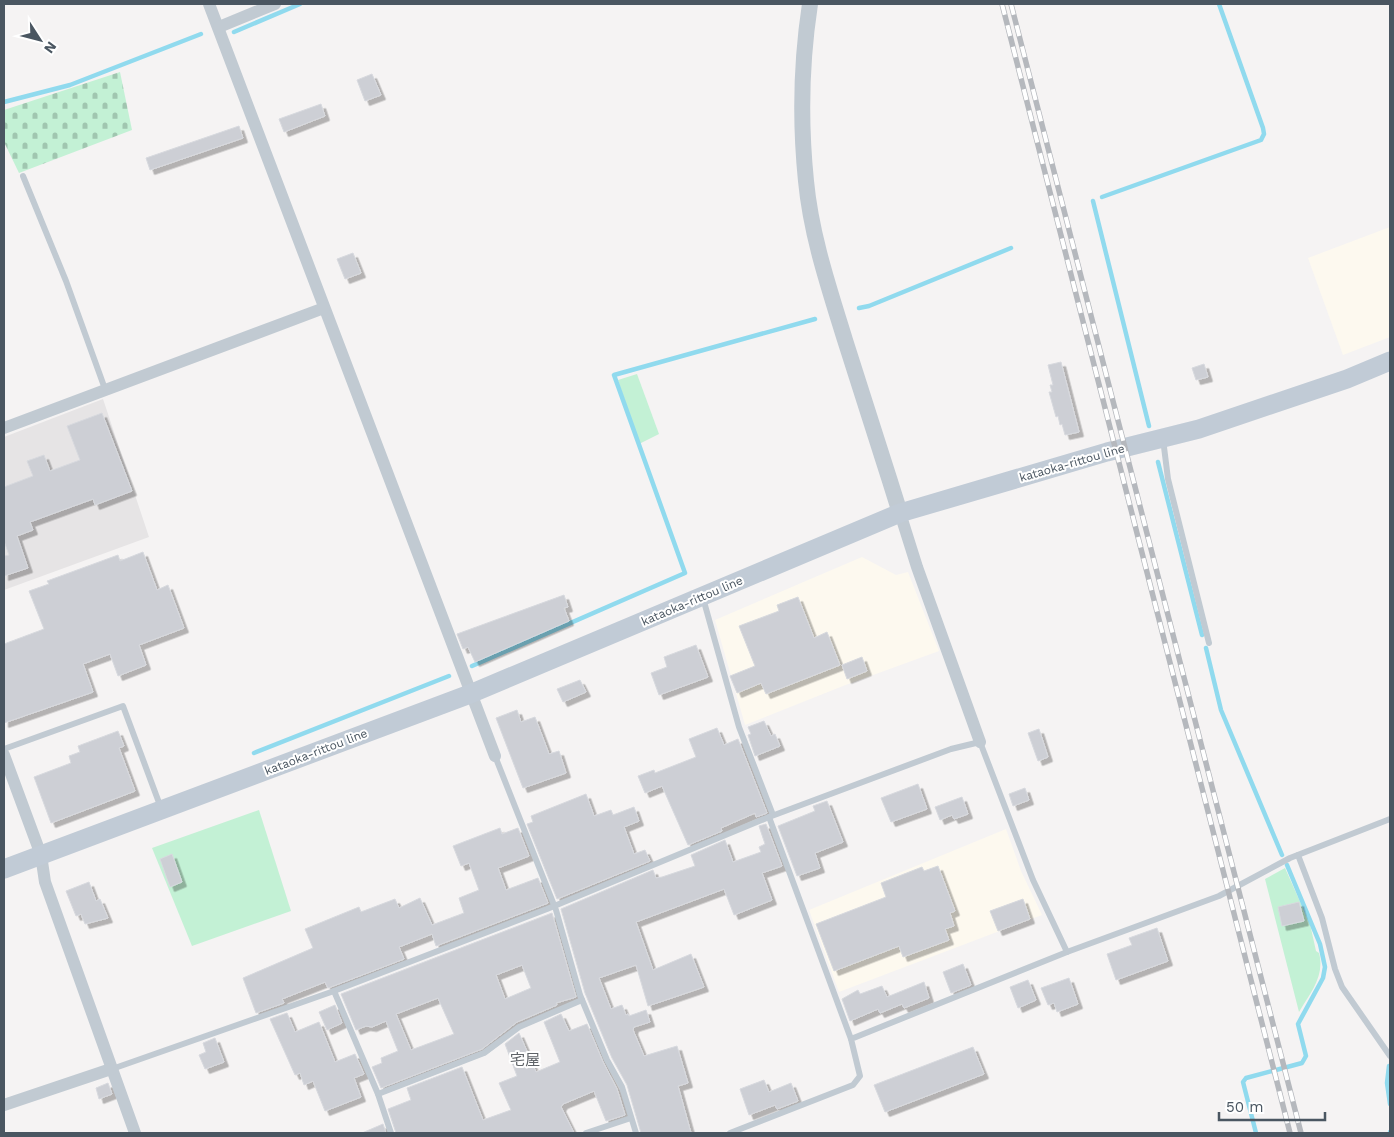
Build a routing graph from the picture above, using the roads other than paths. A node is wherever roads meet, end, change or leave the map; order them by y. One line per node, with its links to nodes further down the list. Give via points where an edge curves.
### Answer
1 (208, 4): 4 (street)
2 (275, 4): 4 (street)
3 (810, 4): 11 (street, via 801,103 806,182 814,231)
4 (219, 27): 6 (street)
5 (23, 176): 8 (lane)
6 (324, 308): 8 (street); 14 (street)
7 (1390, 361): 10 (main road, kataoka-rittou line, via 1347,379)
8 (105, 389): 9 (street)
9 (4, 428)
10 (1163, 438): 11 (main road, kataoka-rittou line); 13 (lane, via 1168,479)
11 (900, 513): 12 (main road, kataoka-rittou line); 15 (street, via 916,567)
12 (702, 597): 14 (main road, kataoka-rittou line); 20 (lane, via 739,726)
13 (1209, 643)
14 (470, 694): 18 (street); 19 (main road, kataoka-rittou line)
15 (980, 742): 20 (lane, via 951,749); 26 (lane, via 1033,880)
16 (4, 749): 19 (lane, via 124,706)
17 (4, 755): 22 (street)
18 (495, 756): 25 (lane)
19 (161, 810): 22 (main road, kataoka-rittou line)
20 (771, 816): 25 (lane); 29 (lane)
21 (1390, 819): 23 (lane)
22 (41, 855): 24 (main road, kataoka-rittou line); 31 (street, via 45,882)
23 (1298, 855): 26 (lane, via 1219,896); 30 (lane, via 1322,918 1334,969 1342,987)
24 (4, 869)
25 (554, 905): 27 (lane); 28 (lane)
26 (1067, 952): 29 (lane)
27 (334, 991): 31 (lane); 32 (lane)
28 (582, 1000): 32 (lane, via 519,1027 484,1053); 34 (lane, via 619,1080)
29 (851, 1039): 39 (lane, via 860,1076 853,1085)
30 (1390, 1056)
31 (111, 1069): 33 (street); 35 (street)
32 (378, 1094): 36 (lane)
33 (4, 1105)
34 (630, 1118): 37 (lane); 38 (lane)
35 (135, 1133)
36 (390, 1133)
37 (586, 1133)
38 (636, 1133)
39 (730, 1133)

